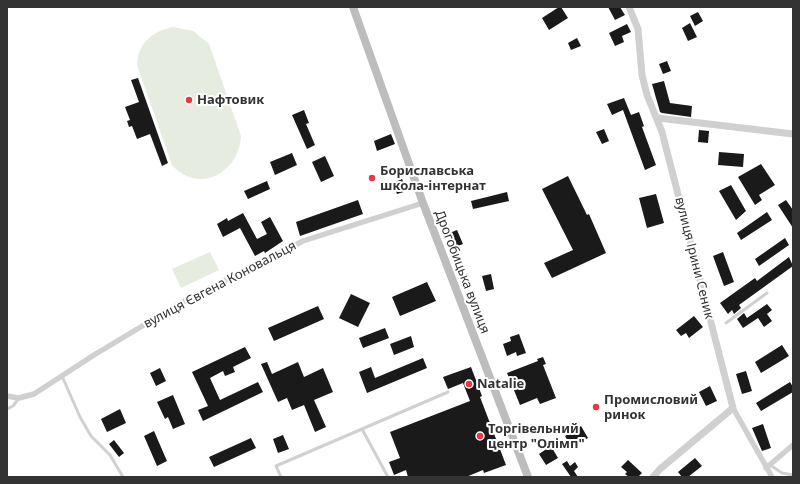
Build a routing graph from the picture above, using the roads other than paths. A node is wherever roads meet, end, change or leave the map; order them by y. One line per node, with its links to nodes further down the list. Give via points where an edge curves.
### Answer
1 (353, 7): 5 (main road, Дрогобицька вулиця)
2 (629, 7): 3 (street, вулиця Ірини Сеник, via 638,29 642,74 647,95)
3 (658, 118): 4 (street); 12 (street, вулиця Ірини Сеник)
4 (793, 134)
5 (423, 203): 8 (street, вулиця Євгена Коновальця, via 304,241 179,304); 18 (main road, Дрогобицька вулиця)
6 (767, 293): 7 (lane)
7 (726, 324)
8 (62, 376): 11 (street, вулиця Євгена Коновальця, via 34,394); 19 (lane, via 91,436 110,455)
9 (448, 392): 14 (lane)
10 (7, 396): 11 (street, вулиця Євгена Коновальця)
11 (19, 398): 13 (lane)
12 (733, 408): 16 (street); 22 (street)
13 (7, 409)
14 (362, 429): 20 (lane, via 276,466); 21 (lane)
15 (793, 445): 16 (street)
16 (768, 466): 17 (lane); 23 (street)
17 (793, 475)
18 (525, 476)
19 (123, 477)
20 (281, 477)
21 (388, 477)
22 (653, 477)
23 (772, 477)

